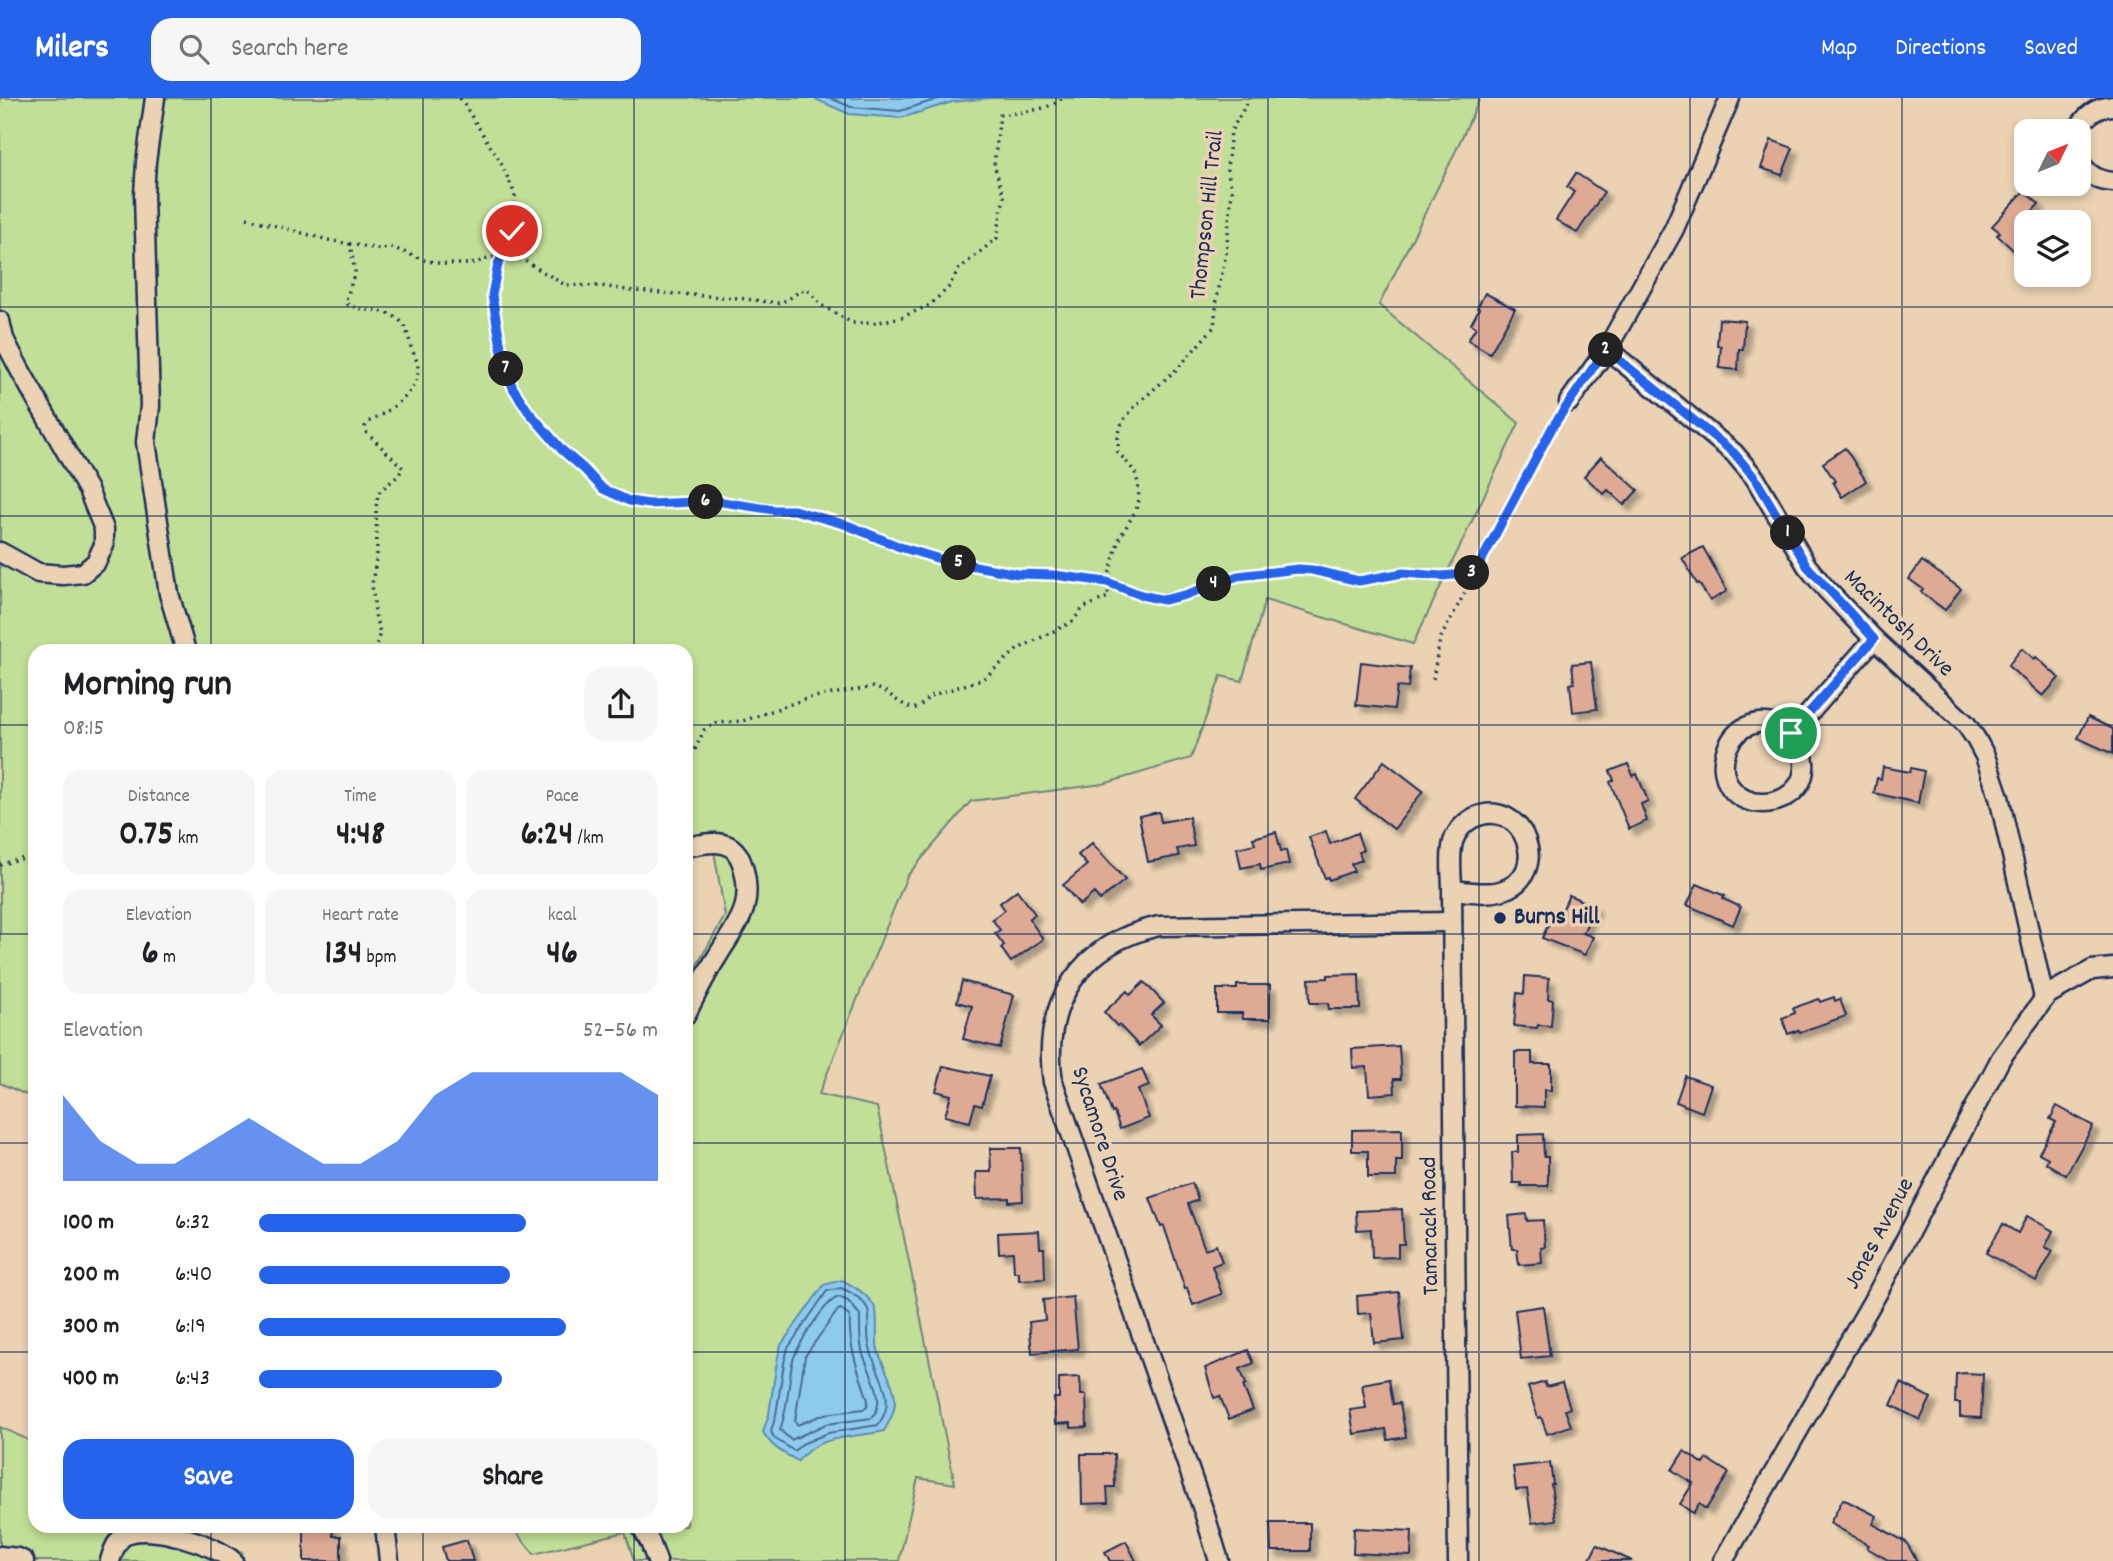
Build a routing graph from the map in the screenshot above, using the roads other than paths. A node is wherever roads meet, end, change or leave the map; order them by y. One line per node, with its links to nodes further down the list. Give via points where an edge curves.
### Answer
1 (155, 98): 12 (street, via 144,195 150,405 146,442 169,594)
2 (1730, 98): 8 (street, via 1674,229)
3 (2113, 106): 4 (street, via 2093,111)
4 (2084, 119)
5 (2091, 175): 6 (street)
6 (2113, 182)
7 (0, 321): 10 (street, via 4,339 88,489 104,529 104,545 96,562 83,573 38,573)
8 (1606, 349): 9 (street); 11 (street, Macintosh Drive, via 1734,453 1755,478 1807,566)
9 (1569, 402)
10 (0, 552)
11 (1874, 639): 13 (street); 18 (street, Macintosh Drive, via 1966,724 1985,756 1999,797)
12 (184, 644)
13 (1791, 733): 13 (street, via 1805,758 1804,772 1791,793 1762,804 1737,793 1724,771 1727,746 1734,735 1744,727 1769,722)
14 (693, 846): 19 (street, via 726,844 736,851 746,889 739,919)
15 (1452, 890): 15 (street, Tamarack Road, via 1452,843 1466,822 1497,815 1518,826 1529,848 1528,864 1514,884 1499,891); 16 (street, Tamarack Road)
16 (1452, 922): 30 (street, Sycamore Drive, via 1159,926 1110,944 1083,966 1056,1012 1050,1046 1054,1082); 31 (street, Tamarack Road)
17 (2113, 968): 18 (street, Jones Avenue, via 2092,970)
18 (2044, 999): 32 (street, Jones Avenue, via 2001,1058 1878,1292)
19 (693, 1000)
20 (129, 1533): 26 (street, via 117,1541)
21 (162, 1533): 27 (street, via 190,1539)
22 (386, 1533): 28 (street)
23 (645, 1533): 29 (street)
24 (0, 1556): 25 (street)
25 (23, 1561)
26 (110, 1561)
27 (233, 1561)
28 (389, 1561)
29 (657, 1561)
30 (1219, 1561)
31 (1458, 1561)
32 (1723, 1561)

